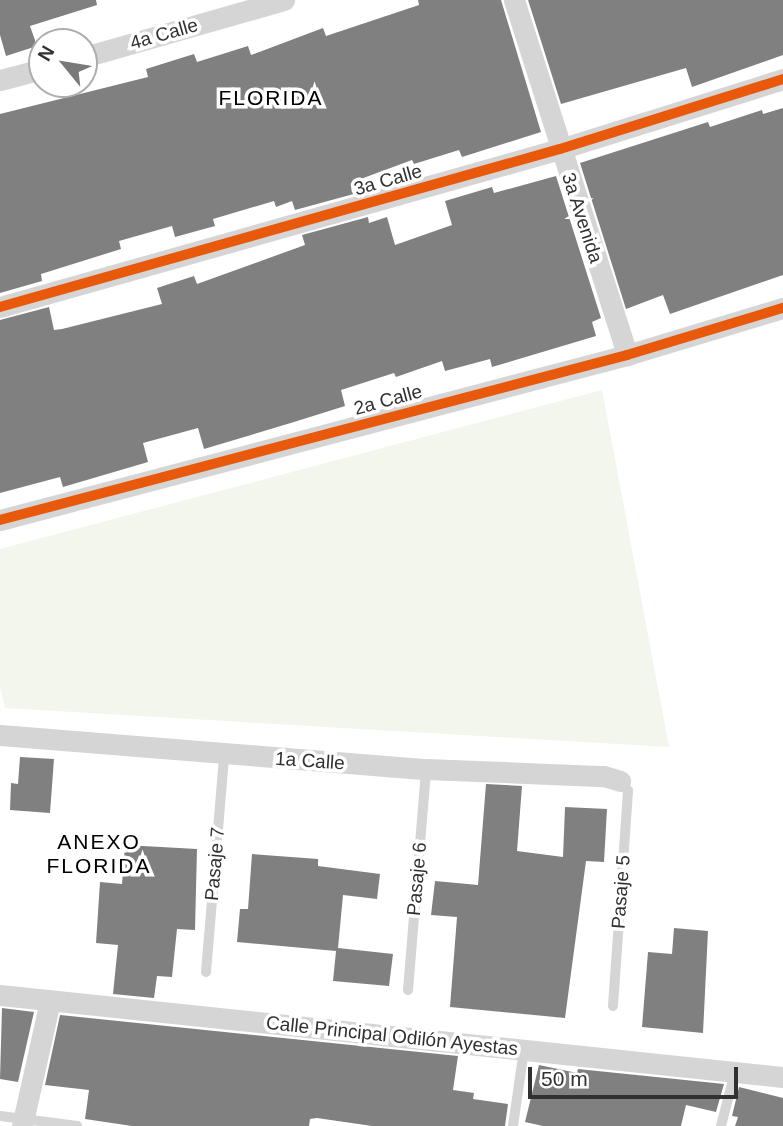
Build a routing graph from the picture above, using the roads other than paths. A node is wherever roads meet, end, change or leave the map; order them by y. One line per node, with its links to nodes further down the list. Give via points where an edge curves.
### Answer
1 (284, 0): 3 (street, 4a Calle)
2 (514, 0): 7 (street, 3a Avenida)
3 (98, 53)
4 (28, 72): 6 (street)
5 (783, 79): 7 (street, 3a Calle)
6 (0, 80)
7 (560, 149): 8 (street, 3a Calle); 10 (street, 3a Avenida)
8 (0, 307)
9 (783, 308): 10 (street, 2a Calle)
10 (627, 355): 11 (street, 2a Calle)
11 (0, 520)
12 (0, 736): 13 (street, 1a Calle)
13 (224, 756): 14 (street, 1a Calle); 16 (lane, Pasaje 7)
14 (426, 769): 15 (street, 1a Calle, via 604,776); 17 (lane, Pasaje 6)
15 (620, 781): 20 (lane, Pasaje 5, via 628,791)
16 (206, 972)
17 (408, 990)
18 (0, 995): 19 (street, Calle Principal Odilón Ayestas)
19 (50, 1000): 21 (street, Calle Principal Odilón Ayestas); 25 (street)
20 (613, 1006)
21 (524, 1050): 22 (street, Calle Principal Odilón Ayestas); 27 (lane)
22 (735, 1072): 23 (street, Calle Principal Odilón Ayestas); 28 (lane)
23 (783, 1077)
24 (0, 1116): 25 (lane)
25 (23, 1122): 26 (lane)
26 (77, 1126)
27 (513, 1126)
28 (721, 1126)

